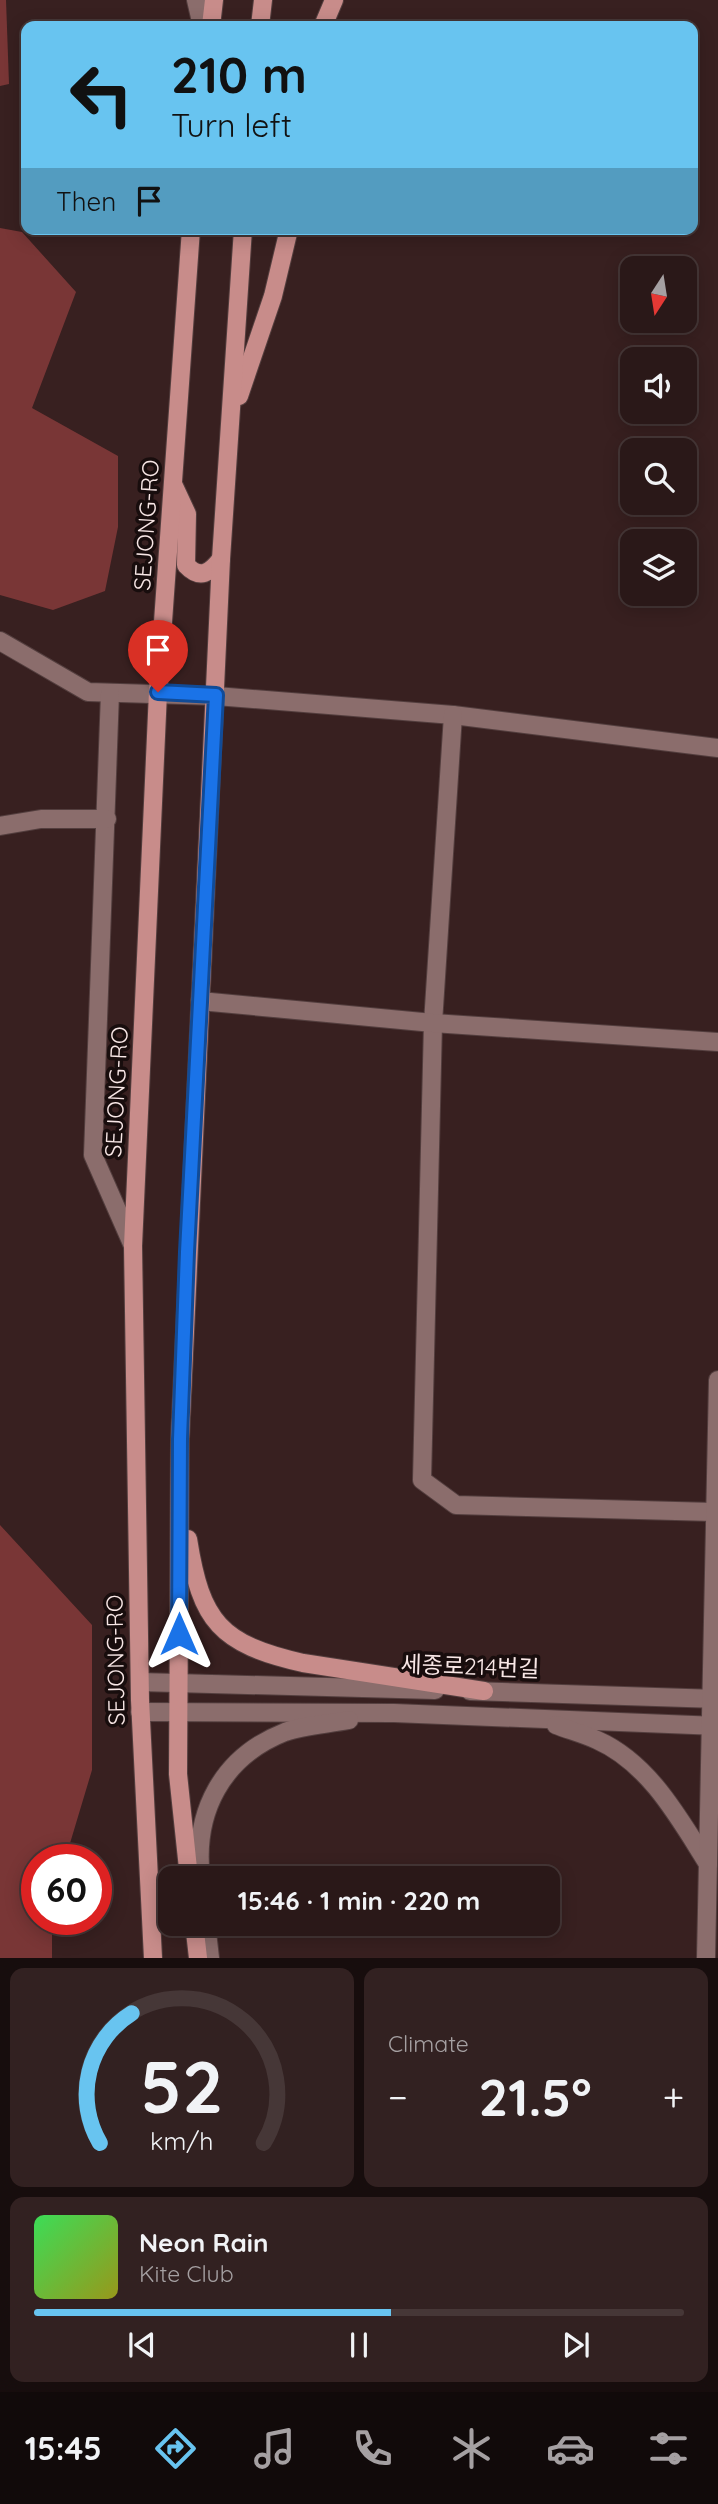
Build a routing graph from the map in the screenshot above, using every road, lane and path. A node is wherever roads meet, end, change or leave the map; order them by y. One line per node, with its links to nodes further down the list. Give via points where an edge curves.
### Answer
1 (196, 0): 5 (street)
2 (214, 0): 6 (main road)
3 (263, 0): 7 (main road)
4 (334, 0): 8 (main road)
5 (201, 21)
6 (212, 21)
7 (261, 21)
8 (325, 21)
9 (191, 235): 13 (main road, SEJONG-RO)
10 (243, 235): 12 (main road)
11 (288, 235): 12 (main road, via 273,296)
12 (233, 416): 14 (main road)
13 (174, 486): 14 (main road, via 187,514 186,565 202,574); 16 (main road, SEJONG-RO)
14 (220, 559): 18 (main road)
15 (0, 641): 17 (street, via 88,692)
16 (158, 692): 17 (street); 18 (street); 26 (main road, SEJONG-RO)
17 (110, 693): 21 (street)
18 (216, 695): 19 (street); 23 (main road)
19 (453, 715): 20 (street); 24 (street)
20 (718, 748)
21 (107, 819): 22 (street, via 41,819); 26 (street, via 93,1155)
22 (0, 827)
23 (200, 1001): 24 (street); 29 (main road)
24 (433, 1023): 25 (street); 28 (street, via 422,1480 456,1506)
25 (718, 1042)
26 (133, 1246): 30 (main road, SEJONG-RO)
27 (718, 1380): 28 (street)
28 (713, 1512): 33 (street)
29 (180, 1514): 31 (main road); 32 (main road, via 206,1608 234,1639 303,1663)
30 (140, 1682): 31 (street, 세종로214번길); 34 (main road, SEJONG-RO)
31 (178, 1682): 32 (street, 세종로214번길); 35 (main road)
32 (484, 1691): 33 (street, 세종로214번길)
33 (714, 1699): 38 (street)
34 (140, 1712): 35 (street); 45 (main road, SEJONG-RO)
35 (178, 1712): 36 (street); 41 (main road, via 178,1774)
36 (394, 1713): 37 (street); 42 (street, via 287,1731 231,1767 213,1791 200,1841)
37 (538, 1718): 38 (street); 40 (street, via 598,1740 624,1756 672,1805)
38 (714, 1725): 40 (street)
39 (718, 1840): 40 (street)
40 (708, 1864): 48 (street)
41 (188, 1866)
42 (201, 1866)
43 (195, 1936): 46 (main road)
44 (208, 1936): 47 (street)
45 (153, 1958)
46 (198, 1958)
47 (211, 1958)
48 (706, 1958)

